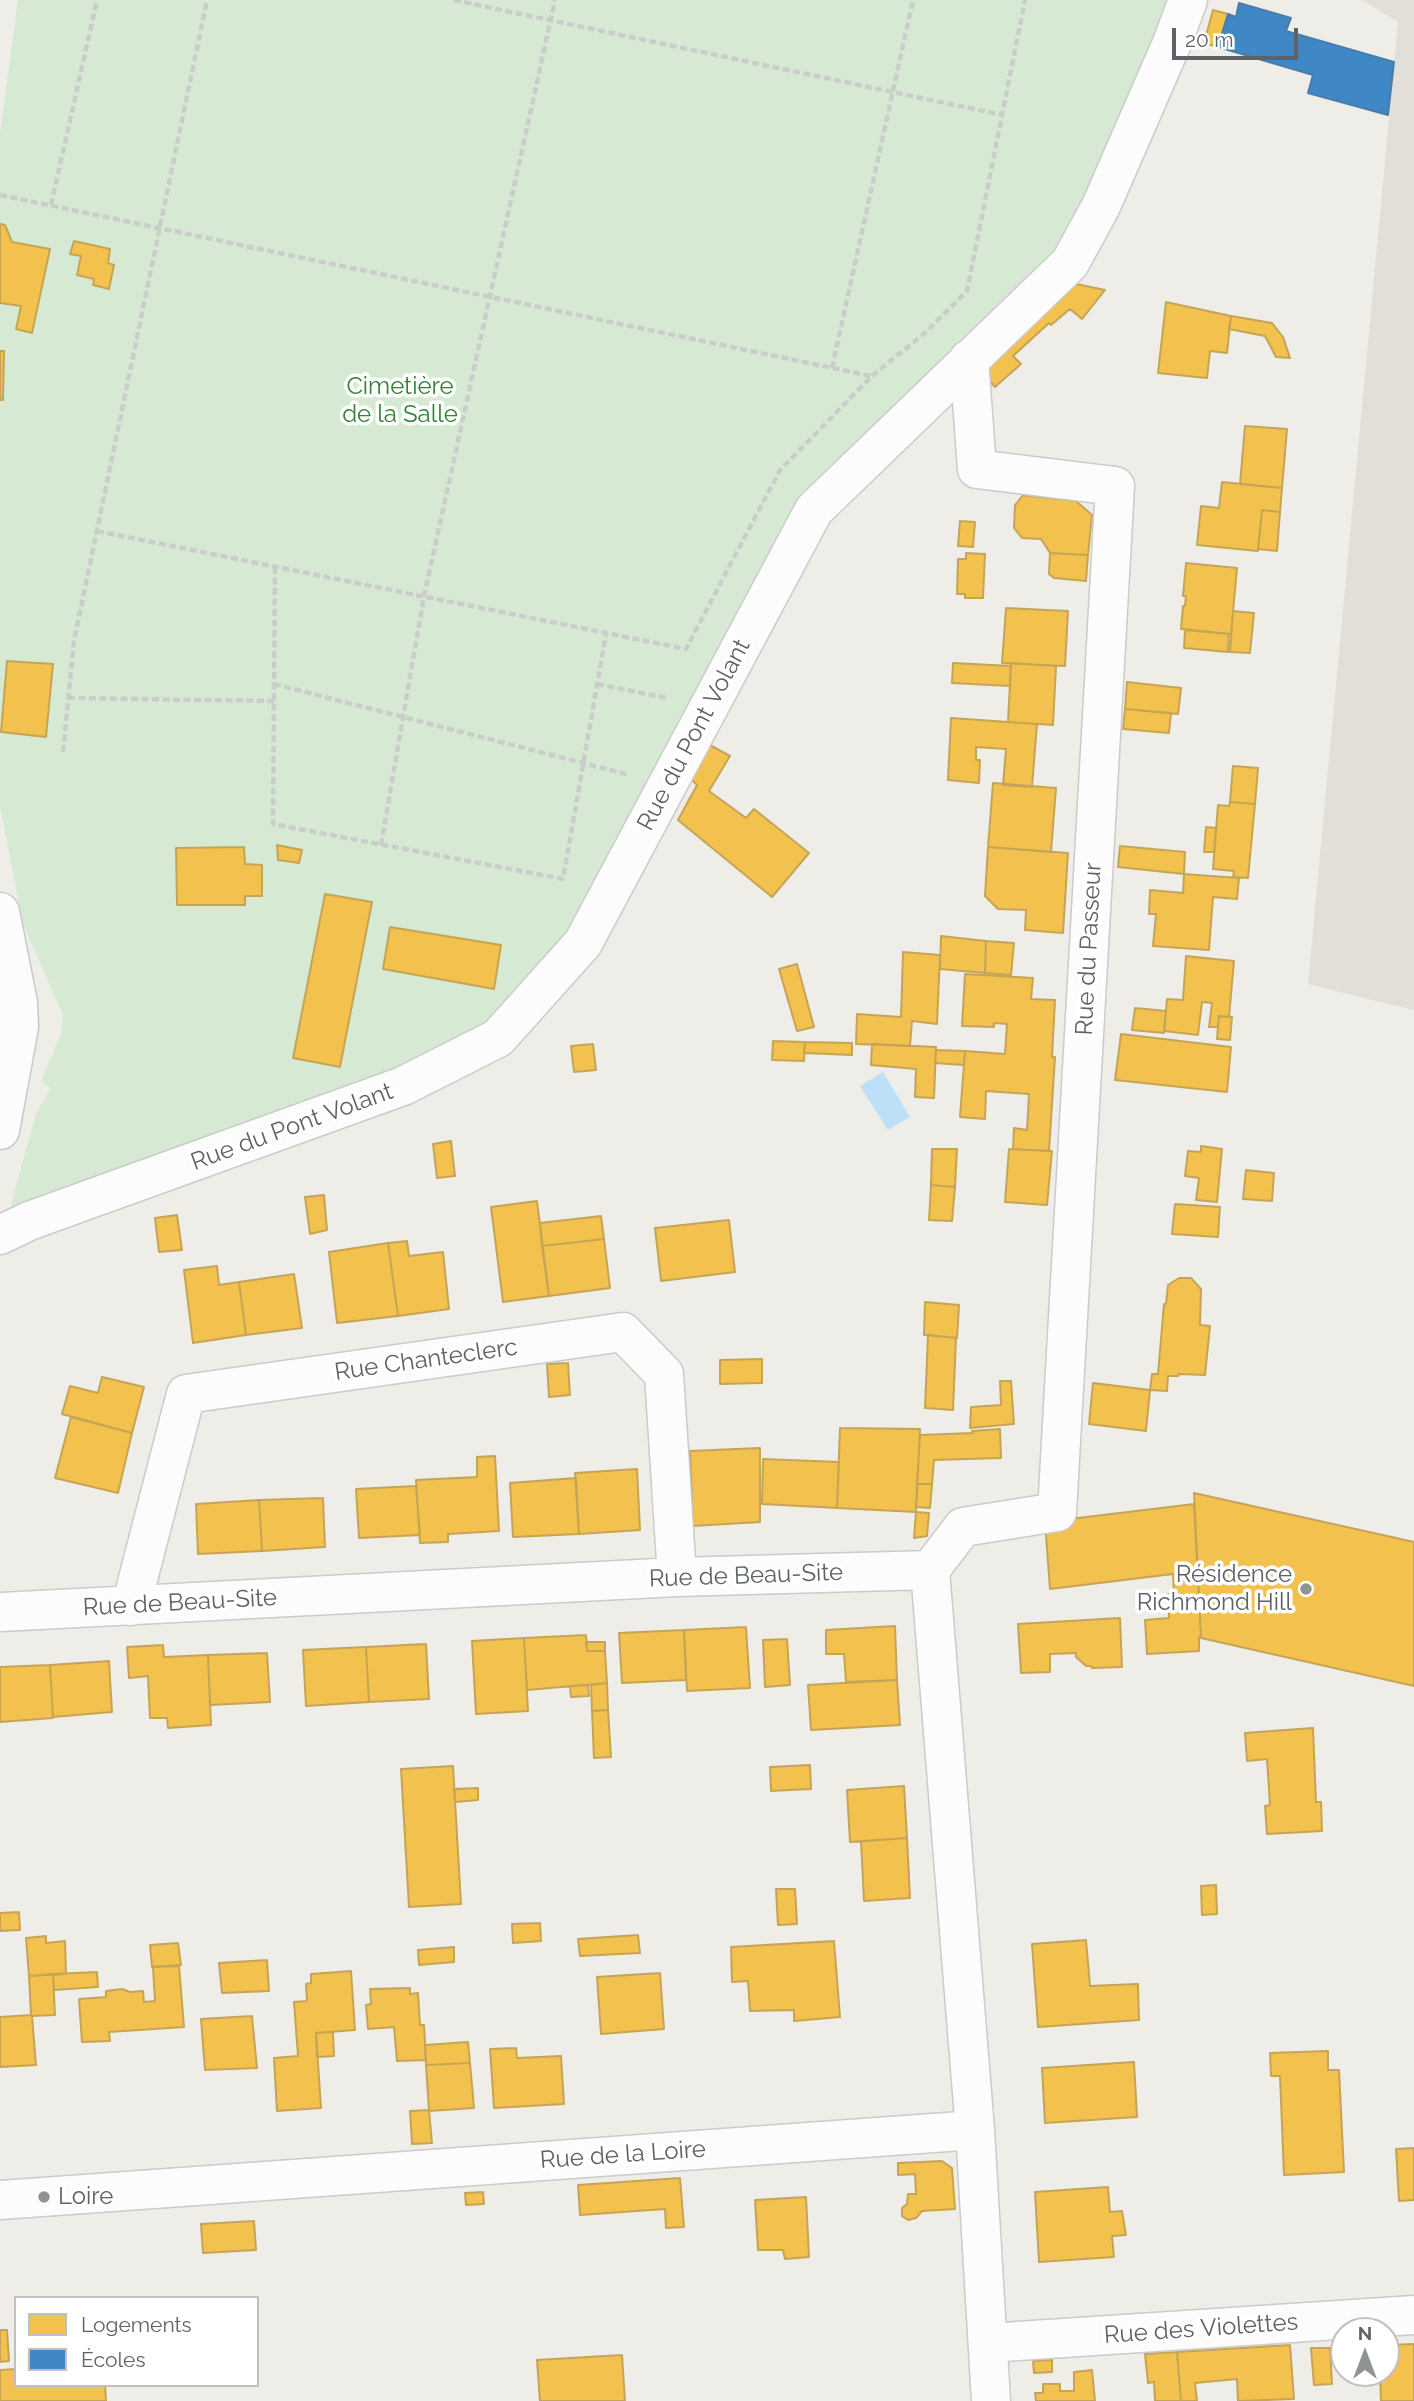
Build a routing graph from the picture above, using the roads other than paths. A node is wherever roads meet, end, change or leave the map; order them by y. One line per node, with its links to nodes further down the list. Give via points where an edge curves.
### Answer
1 (1188, 0): 2 (street, Rue du Pont Volant, via 1101,206 1070,263)
2 (969, 359): 5 (street, Rue du Pont Volant, via 814,510 583,943 498,1038 403,1087); 6 (street, Rue du Passeur, via 977,469 1115,486 1057,1512 963,1527)
3 (0, 912): 4 (street, via 19,1027)
4 (0, 1130)
5 (0, 1235)
6 (930, 1570): 7 (street, Rue de Beau-Site); 10 (street)
7 (677, 1577): 8 (street, Rue de Beau-Site); 8 (street, Rue Chanteclerc, via 664,1374 623,1332 186,1394)
8 (131, 1606): 9 (street, Rue de Beau-Site)
9 (0, 1612)
10 (975, 2130): 11 (street, Rue de la Loire); 13 (street)
11 (0, 2200)
12 (1414, 2315): 13 (street, Rue des Violettes)
13 (988, 2343): 14 (street)
14 (992, 2401)

